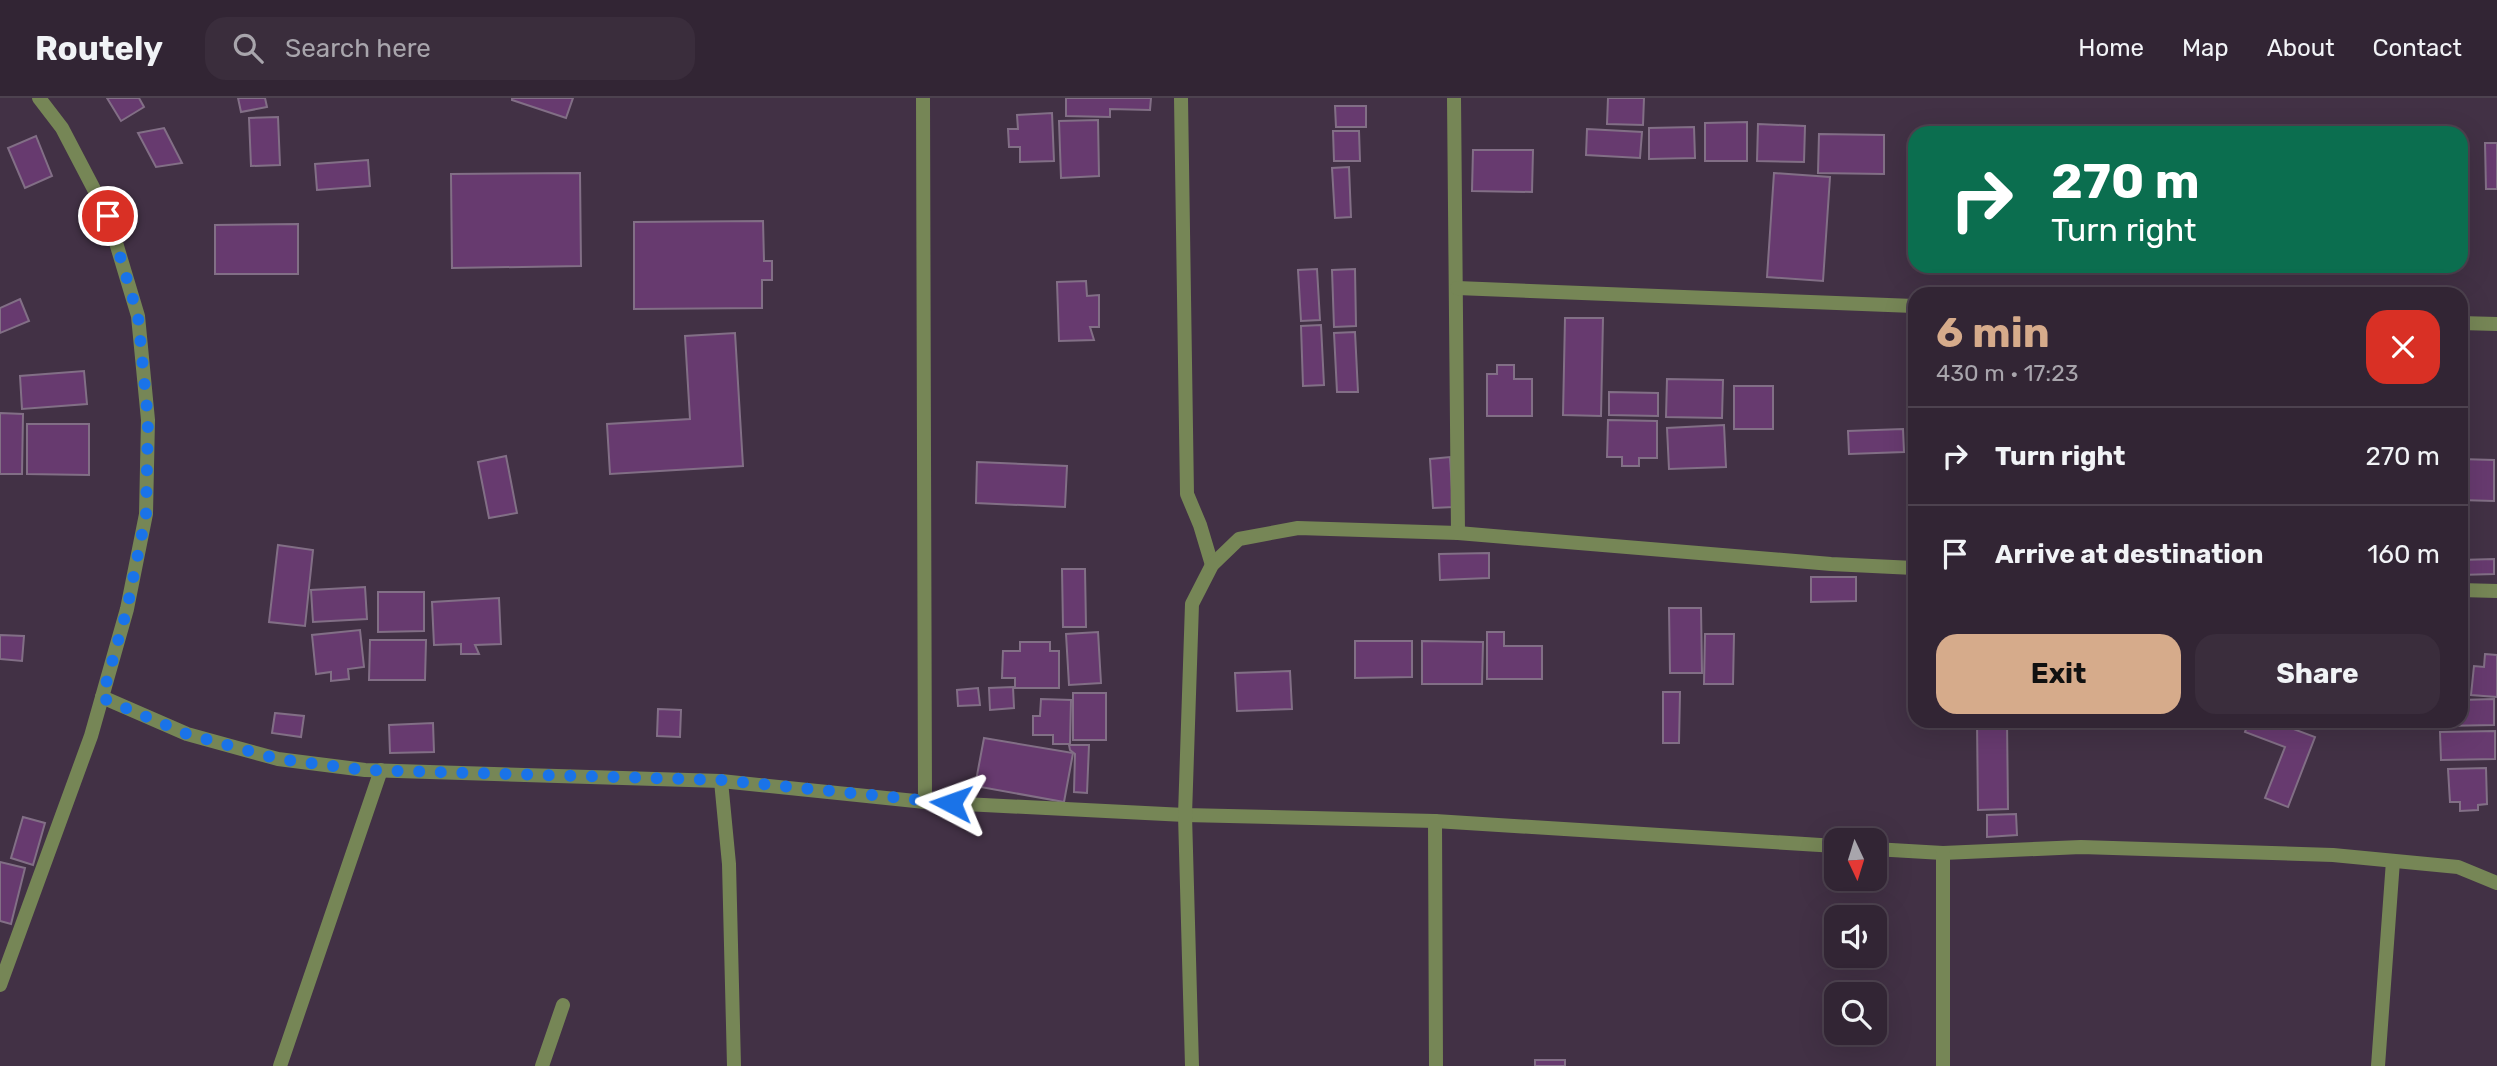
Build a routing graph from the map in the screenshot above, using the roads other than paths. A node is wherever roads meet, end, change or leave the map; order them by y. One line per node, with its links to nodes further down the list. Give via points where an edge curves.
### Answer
1 (39, 98): 14 (street, via 62,128 108,216 138,316 148,420 146,514 127,609)
2 (923, 98): 17 (street)
3 (1181, 98): 10 (street, via 1187,494)
4 (1454, 98): 5 (street)
5 (1457, 288): 6 (street); 9 (street)
6 (1908, 306)
7 (2468, 323): 8 (street)
8 (2497, 324)
9 (1458, 533): 10 (street, via 1297,528 1238,539); 11 (street)
10 (1212, 565): 18 (street, via 1192,604)
11 (1908, 568)
12 (2468, 590): 13 (street)
13 (2497, 591)
14 (102, 698): 15 (street, via 187,734 278,759); 25 (street)
15 (381, 770): 16 (street); 27 (street)
16 (721, 780): 17 (street); 29 (street, via 729,864)
17 (925, 802): 18 (street)
18 (1185, 815): 19 (street); 30 (street)
19 (1435, 821): 20 (street); 31 (street)
20 (1824, 845)
21 (1887, 850): 22 (street)
22 (1943, 853): 23 (street, via 2081,847); 32 (street)
23 (2393, 861): 24 (street, via 2458,867); 33 (street)
24 (2497, 883)
25 (0, 985)
26 (564, 1005): 28 (street)
27 (280, 1066)
28 (542, 1066)
29 (734, 1066)
30 (1192, 1066)
31 (1436, 1066)
32 (1943, 1066)
33 (2378, 1066)

